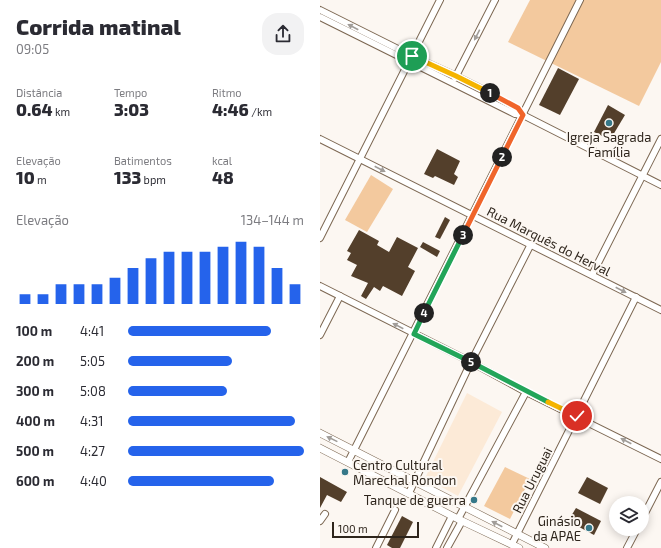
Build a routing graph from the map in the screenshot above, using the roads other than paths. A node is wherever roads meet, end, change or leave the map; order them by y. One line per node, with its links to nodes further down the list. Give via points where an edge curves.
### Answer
1 (440, 0): 7 (street)
2 (495, 0): 8 (street, one-way to 8)
3 (580, 0): 11 (street)
4 (320, 10): 6 (street, one-way to 4)
5 (320, 17): 6 (street)
6 (365, 36): 7 (street)
7 (410, 59): 8 (street); 9 (street); 14 (street)
8 (456, 76): 9 (street); 10 (street)
9 (453, 82): 10 (street)
10 (484, 94): 11 (street, via 518,108)
11 (523, 115): 15 (street); 17 (street)
12 (320, 139): 14 (street, Rua Marquês do Herval)
13 (661, 139): 15 (street)
14 (360, 159): 17 (street, Rua Marquês do Herval, one-way to 17); 18 (street)
15 (642, 176): 16 (street); 20 (street)
16 (661, 185)
17 (473, 216): 19 (street, Rua Marquês do Herval); 25 (street)
18 (320, 238)
19 (531, 244): 20 (street, Rua Marquês do Herval); 27 (street)
20 (592, 275): 23 (street, Rua Marquês do Herval, one-way to 23)
21 (320, 286): 22 (street)
22 (340, 296): 25 (street, one-way to 22); 26 (street)
23 (636, 297): 24 (street, Rua Marquês do Herval); 29 (street, Rua Uruguai)
24 (661, 310)
25 (414, 334): 27 (street); 32 (street)
26 (320, 335)
27 (471, 362): 28 (street); 35 (street)
28 (526, 392): 29 (street); 39 (street)
29 (577, 416): 33 (street, one-way to 29); 44 (street, Rua Uruguai)
30 (320, 433): 32 (main road, one-way to 30)
31 (320, 448): 34 (main road)
32 (355, 450): 34 (street); 35 (main road)
33 (661, 458)
34 (348, 462): 37 (main road)
35 (415, 481): 37 (street); 39 (main road)
36 (661, 482): 38 (street)
37 (409, 493): 42 (main road)
38 (649, 505)
39 (464, 508): 42 (street); 44 (main road, one-way to 39)
40 (395, 510): 47 (street)
41 (325, 514): 43 (street)
42 (457, 518): 46 (main road); 48 (street); 49 (street)
43 (320, 522)
44 (517, 534): 46 (street, Rua Uruguai); 51 (main road)
45 (633, 536): 52 (street)
46 (512, 544): 50 (main road)
47 (377, 548)
48 (436, 548)
49 (447, 548)
50 (519, 548)
51 (545, 548)
52 (627, 548)

